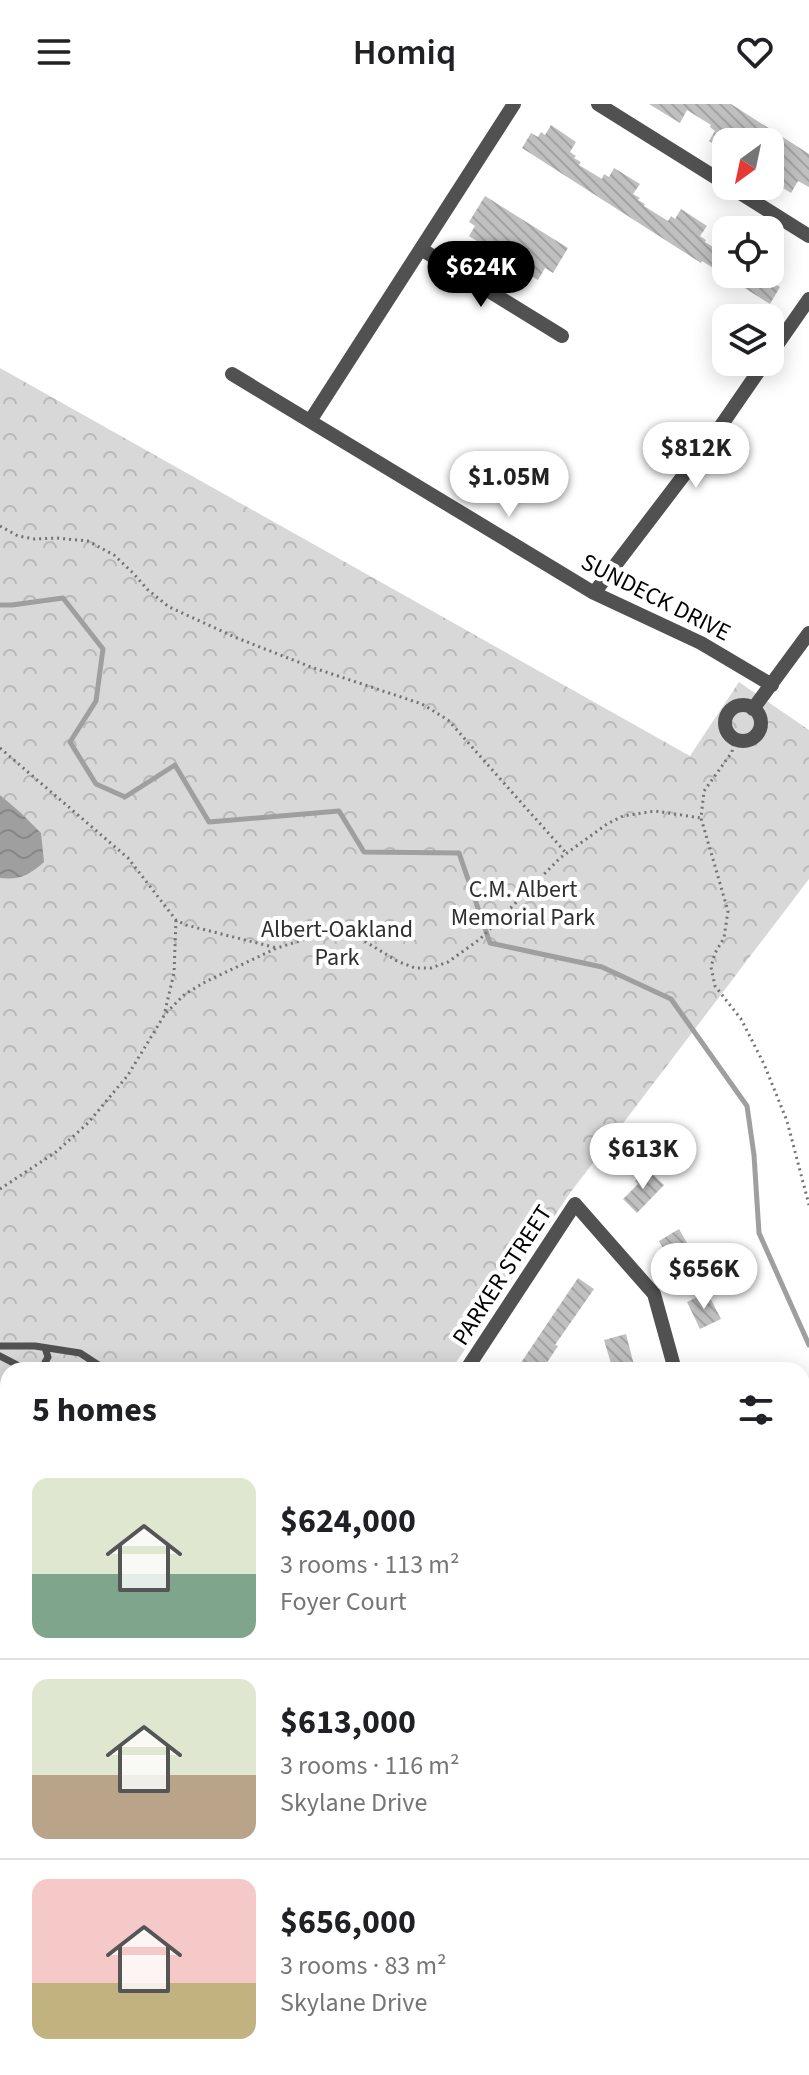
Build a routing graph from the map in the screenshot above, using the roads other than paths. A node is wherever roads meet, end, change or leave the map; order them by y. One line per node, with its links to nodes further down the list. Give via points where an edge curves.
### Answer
1 (514, 104): 6 (street)
2 (598, 104): 3 (street)
3 (712, 176)
4 (751, 200): 5 (street)
5 (809, 236)
6 (421, 249): 9 (street); 12 (street)
7 (809, 299): 8 (street)
8 (784, 335)
9 (562, 336)
10 (232, 374): 12 (street, SUNDECK DRIVE)
11 (755, 376): 13 (street)
12 (310, 421): 13 (street, SUNDECK DRIVE)
13 (594, 593): 15 (street, SUNDECK DRIVE, via 701,643)
14 (809, 633): 15 (street)
15 (772, 685): 16 (street)
16 (753, 709): 16 (street, via 761,724 756,735 734,738 726,729 728,713 743,705)
17 (0, 1346): 18 (lane)
18 (45, 1348): 19 (lane); 20 (lane, via 80,1353)
19 (45, 1362)
20 (94, 1362)
21 (471, 1362): 22 (street, PARKER STREET, via 575,1204 654,1294)
22 (673, 1362)

